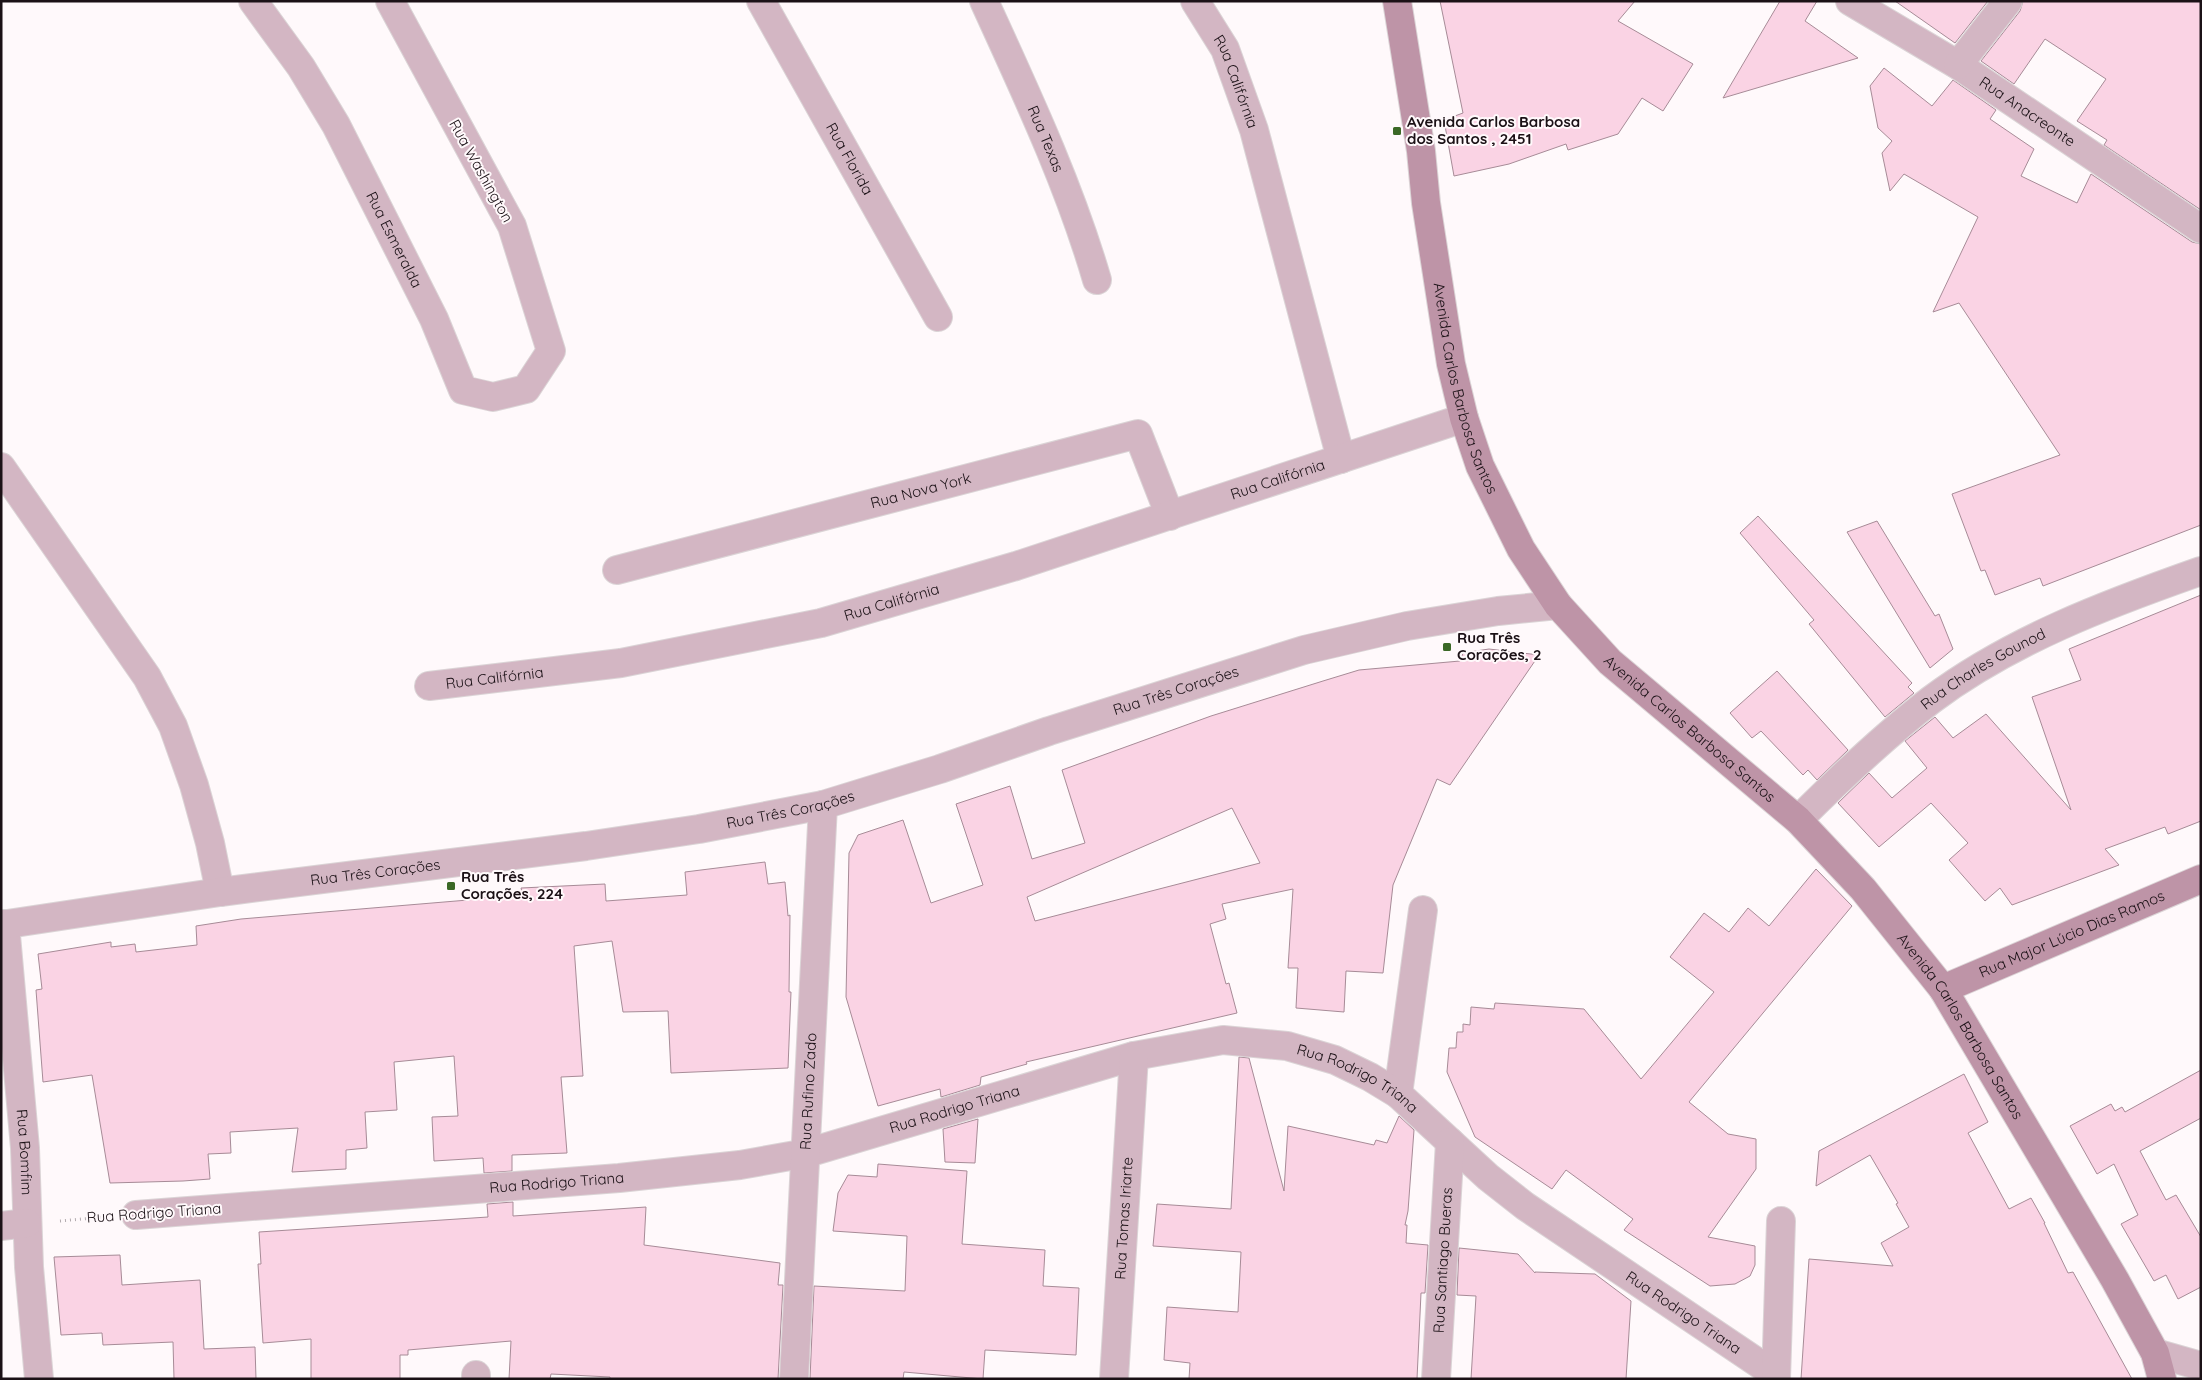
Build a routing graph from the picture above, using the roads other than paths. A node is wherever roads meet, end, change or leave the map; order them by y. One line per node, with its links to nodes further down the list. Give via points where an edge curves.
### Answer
1 (253, 1): 13 (street, Rua Esmeralda, via 301,67 336,125 434,319 463,390 493,397 526,388)
2 (390, 1): 13 (street, Rua Washington, via 512,226)
3 (761, 1): 12 (street, Rua Florida)
4 (984, 1): 11 (street, Rua Texas, via 1047,140 1084,235)
5 (1195, 1): 15 (street, Rua Califórnia, via 1225,49 1254,130)
6 (1397, 1): 14 (main road, Avenida Carlos Barbosa Santos, via 1450,364)
7 (1850, 1): 9 (street, Rua Anacreonte)
8 (2008, 1): 9 (street)
9 (1958, 65): 10 (street, Rua Anacreonte)
10 (2201, 229)
11 (1097, 280)
12 (938, 316)
13 (551, 350)
14 (1464, 418): 15 (street, Rua Califórnia); 20 (main road, Avenida Carlos Barbosa Santos, via 1480,466 1521,549)
15 (1341, 459): 17 (street, Rua Califórnia)
16 (1, 468): 25 (street, via 147,677 173,726 194,785)
17 (1170, 516): 18 (street, Rua Nova York, via 1138,434); 21 (street, Rua Califórnia, via 1016,566 821,623 621,663)
18 (617, 570)
19 (2201, 571): 23 (street, Rua Charles Gounod, via 2134,594 2055,628 1986,664 1932,700 1871,749)
20 (1558, 605): 22 (street, Rua Três Corações, via 1407,626 1304,650); 23 (main road, Avenida Carlos Barbosa Santos, via 1610,662)
21 (429, 686)
22 (823, 804): 25 (street, Rua Três Corações, via 699,829 586,846); 32 (street, Rua Rufino Zado)
23 (1798, 820): 28 (main road, Avenida Carlos Barbosa Santos, via 1863,889)
24 (2201, 879): 28 (main road, Rua Major Lúcio Dias Ramos)
25 (220, 892): 27 (street, Rua Três Corações)
26 (1423, 910): 30 (street)
27 (3, 924): 35 (street, Rua Bomfim, via 24,1138)
28 (1943, 989): 36 (main road, Avenida Carlos Barbosa Santos, via 2115,1280)
29 (1134, 1056): 30 (street, Rua Rodrigo Triana, via 1224,1040 1287,1046 1335,1060); 32 (street, Rua Rodrigo Triana); 41 (street, Rua Tomas Iriarte)
30 (1398, 1094): 31 (street, Rua Rodrigo Triana)
31 (1450, 1142): 38 (street, Rua Rodrigo Triana, via 1525,1206); 42 (street, Rua Santiago Bueras)
32 (807, 1153): 33 (street, Rua Rodrigo Triana, via 740,1165 619,1178); 40 (street, Rua Rufino Zado)
33 (136, 1215)
34 (1781, 1221): 38 (street)
35 (14, 1225): 39 (street, Rua Bomfim, via 29,1267)
36 (2158, 1366): 37 (street)
37 (2201, 1366)
38 (1776, 1377)
39 (39, 1379)
40 (794, 1379)
41 (1114, 1379)
42 (1436, 1379)

